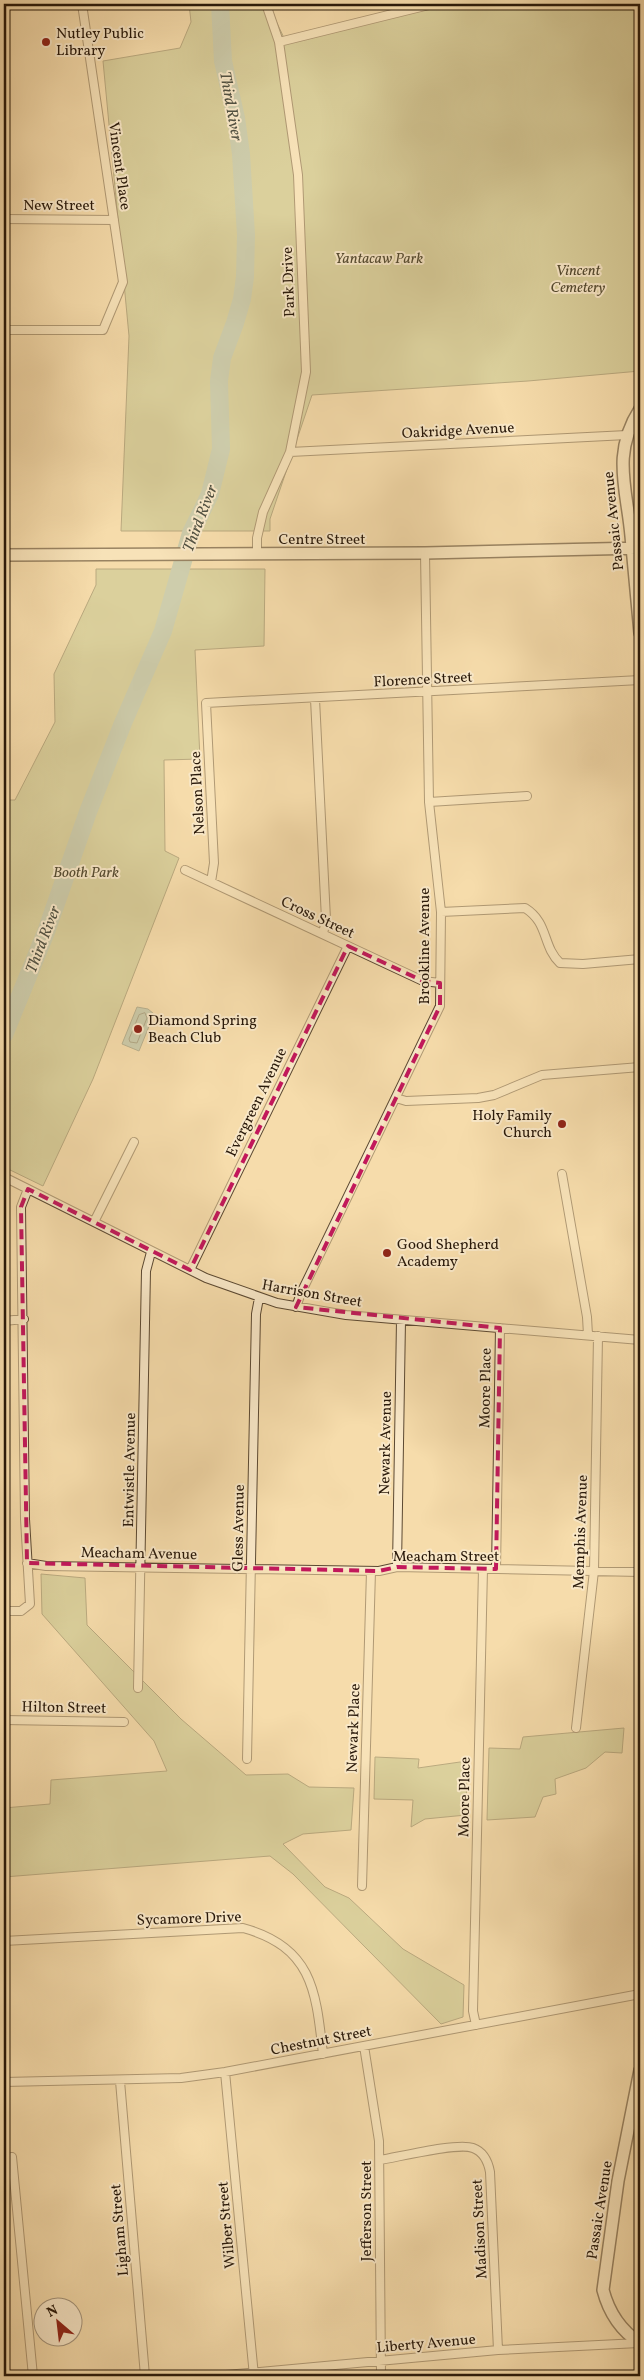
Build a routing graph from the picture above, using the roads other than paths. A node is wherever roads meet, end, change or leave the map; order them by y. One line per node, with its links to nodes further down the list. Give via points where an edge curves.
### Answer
1 (82, 4): 6 (street, Vincent Place)
2 (266, 4): 4 (street, Park Drive)
3 (433, 4): 4 (street)
4 (279, 42): 10 (street, Park Drive, via 298,175 306,372)
5 (4, 219): 6 (street, New Street)
6 (114, 220): 7 (street, Vincent Place, via 123,282 103,330)
7 (4, 330)
8 (640, 409): 9 (street, Passaic Avenue)
9 (627, 435): 10 (street, Oakridge Avenue); 11 (street, Passaic Avenue, via 622,467)
10 (290, 452): 13 (street, Park Drive, via 263,512)
11 (636, 549): 12 (street, Centre Street); 15 (street, Passaic Avenue)
12 (425, 553): 13 (street, Centre Street); 17 (street, Brookline Avenue)
13 (256, 554): 14 (street, Centre Street)
14 (4, 555)
15 (640, 632)
16 (640, 680): 17 (street, Florence Street)
17 (426, 692): 18 (street, Florence Street); 21 (street, Brookline Avenue)
18 (315, 699): 19 (street, Florence Street); 25 (street, via 326,918)
19 (206, 703): 23 (street, Nelson Place, via 214,864)
20 (527, 796): 21 (street)
21 (429, 802): 24 (street, Brookline Avenue)
22 (185, 870): 23 (street, Cross Street)
23 (210, 882): 25 (street, Cross Street)
24 (441, 912): 27 (street, via 525,908 536,915 554,957 560,963); 28 (street, Brookline Avenue)
25 (323, 934): 26 (street, Cross Street)
26 (348, 946): 28 (street, Cross Street, via 422,980); 37 (street, Evergreen Avenue)
27 (640, 959)
28 (440, 983): 30 (street, Brookline Avenue, via 438,1012)
29 (640, 1067): 30 (street, via 542,1074 494,1095 478,1098 406,1101)
30 (396, 1098): 39 (street, Brookline Avenue)
31 (134, 1142): 35 (street)
32 (562, 1174): 44 (street)
33 (4, 1178): 34 (street, Harrison Street)
34 (28, 1189): 35 (street, Harrison Street); 40 (street, via 21,1207)
35 (94, 1222): 36 (street, Harrison Street)
36 (151, 1252): 37 (street, Harrison Street); 48 (street, Entwistle Avenue, via 146,1271)
37 (190, 1270): 38 (street, Harrison Street)
38 (259, 1298): 39 (street, Harrison Street); 50 (street, Gless Avenue, via 256,1314)
39 (296, 1307): 41 (street, Harrison Street)
40 (24, 1320): 42 (street); 47 (street)
41 (401, 1320): 43 (street, Harrison Street); 49 (street, Newark Avenue)
42 (4, 1321)
43 (500, 1328): 44 (street, Harrison Street); 52 (street, Moore Place)
44 (588, 1335): 45 (street, Harrison Street)
45 (598, 1336): 46 (street, Harrison Street); 54 (street, Memphis Avenue)
46 (640, 1340)
47 (27, 1562): 48 (street, Meacham Avenue, via 46,1566); 56 (street, via 30,1604 18,1612)
48 (141, 1566): 50 (street, Meacham Avenue); 57 (street, Entwistle Avenue)
49 (397, 1567): 51 (street, Meacham Street); 53 (street, Meacham Street)
50 (251, 1569): 53 (street, Meacham Street); 61 (street, Gless Avenue)
51 (483, 1569): 52 (street, Meacham Street); 65 (street, Moore Place, via 473,2012)
52 (496, 1569): 54 (street, Meacham Street)
53 (370, 1571): 62 (street, Newark Place)
54 (594, 1571): 55 (street, Meacham Street); 60 (street, Memphis Avenue)
55 (640, 1572)
56 (4, 1612)
57 (138, 1688)
58 (4, 1720): 59 (street, Hilton Street)
59 (124, 1722)
60 (576, 1728)
61 (247, 1759)
62 (362, 1886)
63 (4, 1941): 67 (street, Sycamore Drive, via 243,1928 252,1931 287,1951 306,1974 317,2001)
64 (640, 1994): 65 (street, Chestnut Street)
65 (476, 2025): 66 (street, Chestnut Street)
66 (364, 2046): 67 (street, Chestnut Street); 73 (street, Jefferson Street, via 380,2141)
67 (323, 2054): 69 (street, Chestnut Street)
68 (640, 2070): 74 (street, Passaic Avenue, via 618,2181 604,2290 606,2304 616,2320)
69 (226, 2072): 70 (street, Chestnut Street); 77 (street, Wilber Street)
70 (120, 2081): 71 (street, Chestnut Street); 79 (street, Ligham Street)
71 (4, 2082)
72 (12, 2157): 78 (street)
73 (380, 2160): 75 (street, Madison Street, via 464,2146 485,2157 490,2172); 76 (street, Jefferson Street)
74 (640, 2343): 75 (street, Liberty Avenue)
75 (498, 2350): 76 (street, Liberty Avenue)
76 (380, 2361): 77 (street, Liberty Avenue); 81 (street, Jefferson Street)
77 (254, 2374): 80 (street, Liberty Avenue)
78 (33, 2376)
79 (145, 2376)
80 (215, 2376)
81 (381, 2376)

